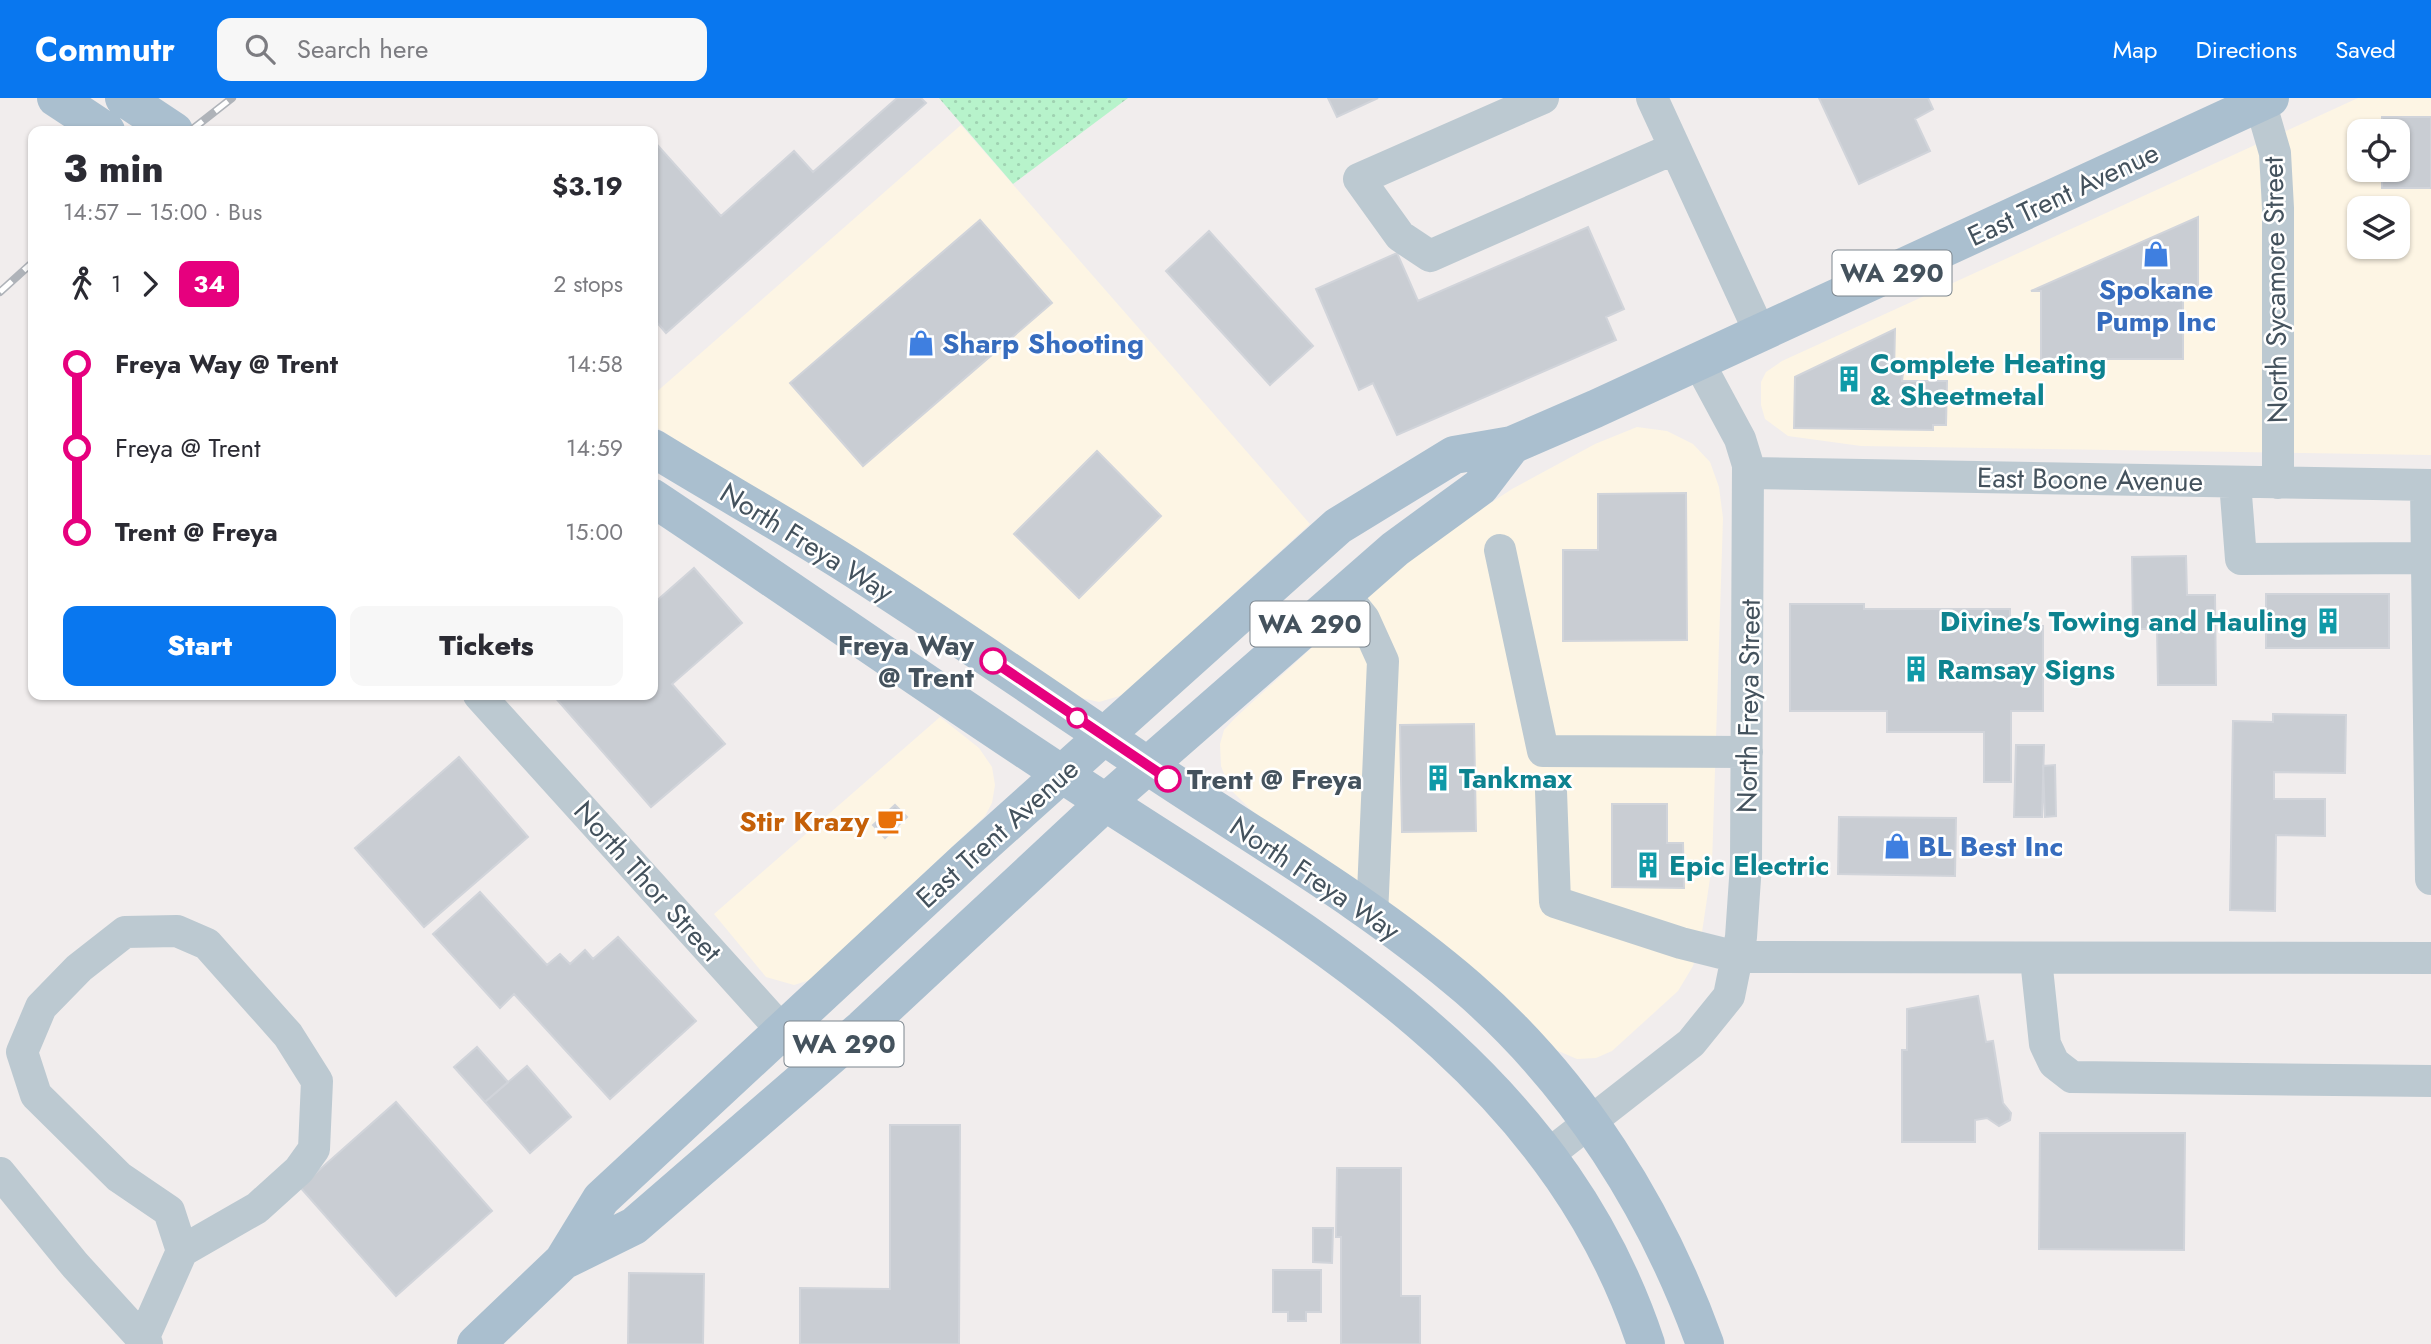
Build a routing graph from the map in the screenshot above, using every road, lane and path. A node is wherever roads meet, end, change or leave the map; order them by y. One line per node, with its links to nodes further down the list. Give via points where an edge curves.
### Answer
1 (56, 98): 6 (main road)
2 (124, 98): 7 (main road)
3 (1543, 98): 8 (street, via 1359,179 1400,236 1430,256)
4 (1653, 98): 8 (street)
5 (2263, 99): 9 (main road, East Trent Avenue / WA 290); 15 (street, North Sycamore Street, via 2275,153 2278,208)
6 (98, 126)
7 (166, 126)
8 (1675, 148): 9 (street)
9 (1761, 335): 10 (main road, East Trent Avenue / WA 290)
10 (1699, 363): 11 (main road, East Trent Avenue / WA 290); 13 (street, North Freya Street, via 1744,448)
11 (1512, 445): 22 (main road, East Trent Avenue / WA 290, via 1480,487 1395,549); 24 (main road, East Trent Avenue / WA 290, via 1454,455 1338,526)
12 (658, 451): 21 (main road, North Freya Way)
13 (1749, 473): 14 (street, East Boone Avenue); 25 (street, North Freya Street)
14 (2235, 482): 15 (street, East Boone Avenue); 20 (street, via 2241,559)
15 (2278, 483): 16 (street, East Boone Avenue)
16 (2428, 485): 20 (street)
17 (658, 499): 21 (main road, via 732,524 833,583 852,583)
18 (658, 500): 27 (main road, North Freya Way)
19 (1500, 550): 25 (street, via 1543,751)
20 (2427, 558): 30 (street)
21 (864, 575): 24 (main road, North Freya Way)
22 (1344, 594): 26 (main road, East Trent Avenue / WA 290); 31 (street, via 1364,619 1383,661)
23 (484, 700): 35 (street, North Thor Street)
24 (1104, 736): 26 (main road, North Freya Way); 27 (main road, East Trent Avenue / WA 290)
25 (1747, 752): 32 (street, North Freya Street, via 1746,864)
26 (1149, 766): 29 (main road, East Trent Avenue / WA 290); 31 (main road, North Freya Way)
27 (1061, 774): 29 (main road, North Freya Way); 35 (main road, East Trent Avenue / WA 290)
28 (1551, 791): 32 (street, via 1555,902)
29 (1105, 802): 36 (main road, East Trent Avenue / WA 290); 39 (main road, North Freya Way, via 1294,927 1420,1019 1516,1113)
30 (2431, 879)
31 (1372, 916): 38 (main road, North Freya Way, via 1483,1003 1522,1040)
32 (1737, 957): 34 (street); 38 (street, North Freya Street, via 1729,996 1691,1043)
33 (2431, 958): 34 (street)
34 (2036, 959): 37 (street, via 2045,1044 2054,1063 2072,1077)
35 (781, 1031): 36 (street, North Thor Street); 42 (main road, East Trent Avenue / WA 290, via 601,1199)
36 (816, 1068): 42 (main road, East Trent Avenue / WA 290, via 634,1226)
37 (2431, 1081)
38 (1590, 1122): 39 (street, North Freya Street); 46 (main road, via 1658,1232)
39 (1549, 1154): 45 (main road, via 1601,1239)
40 (0, 1173): 43 (street)
41 (182, 1251): 41 (street, via 257,1208 299,1170 314,1149 317,1081 288,1035 207,944 177,931 125,932 79,968 41,1007 22,1052 36,1095 119,1177 169,1211); 43 (street)
42 (563, 1261): 44 (main road, East Trent Avenue / WA 290)
43 (145, 1342)
44 (476, 1344)
45 (1646, 1344)
46 (1705, 1344)

